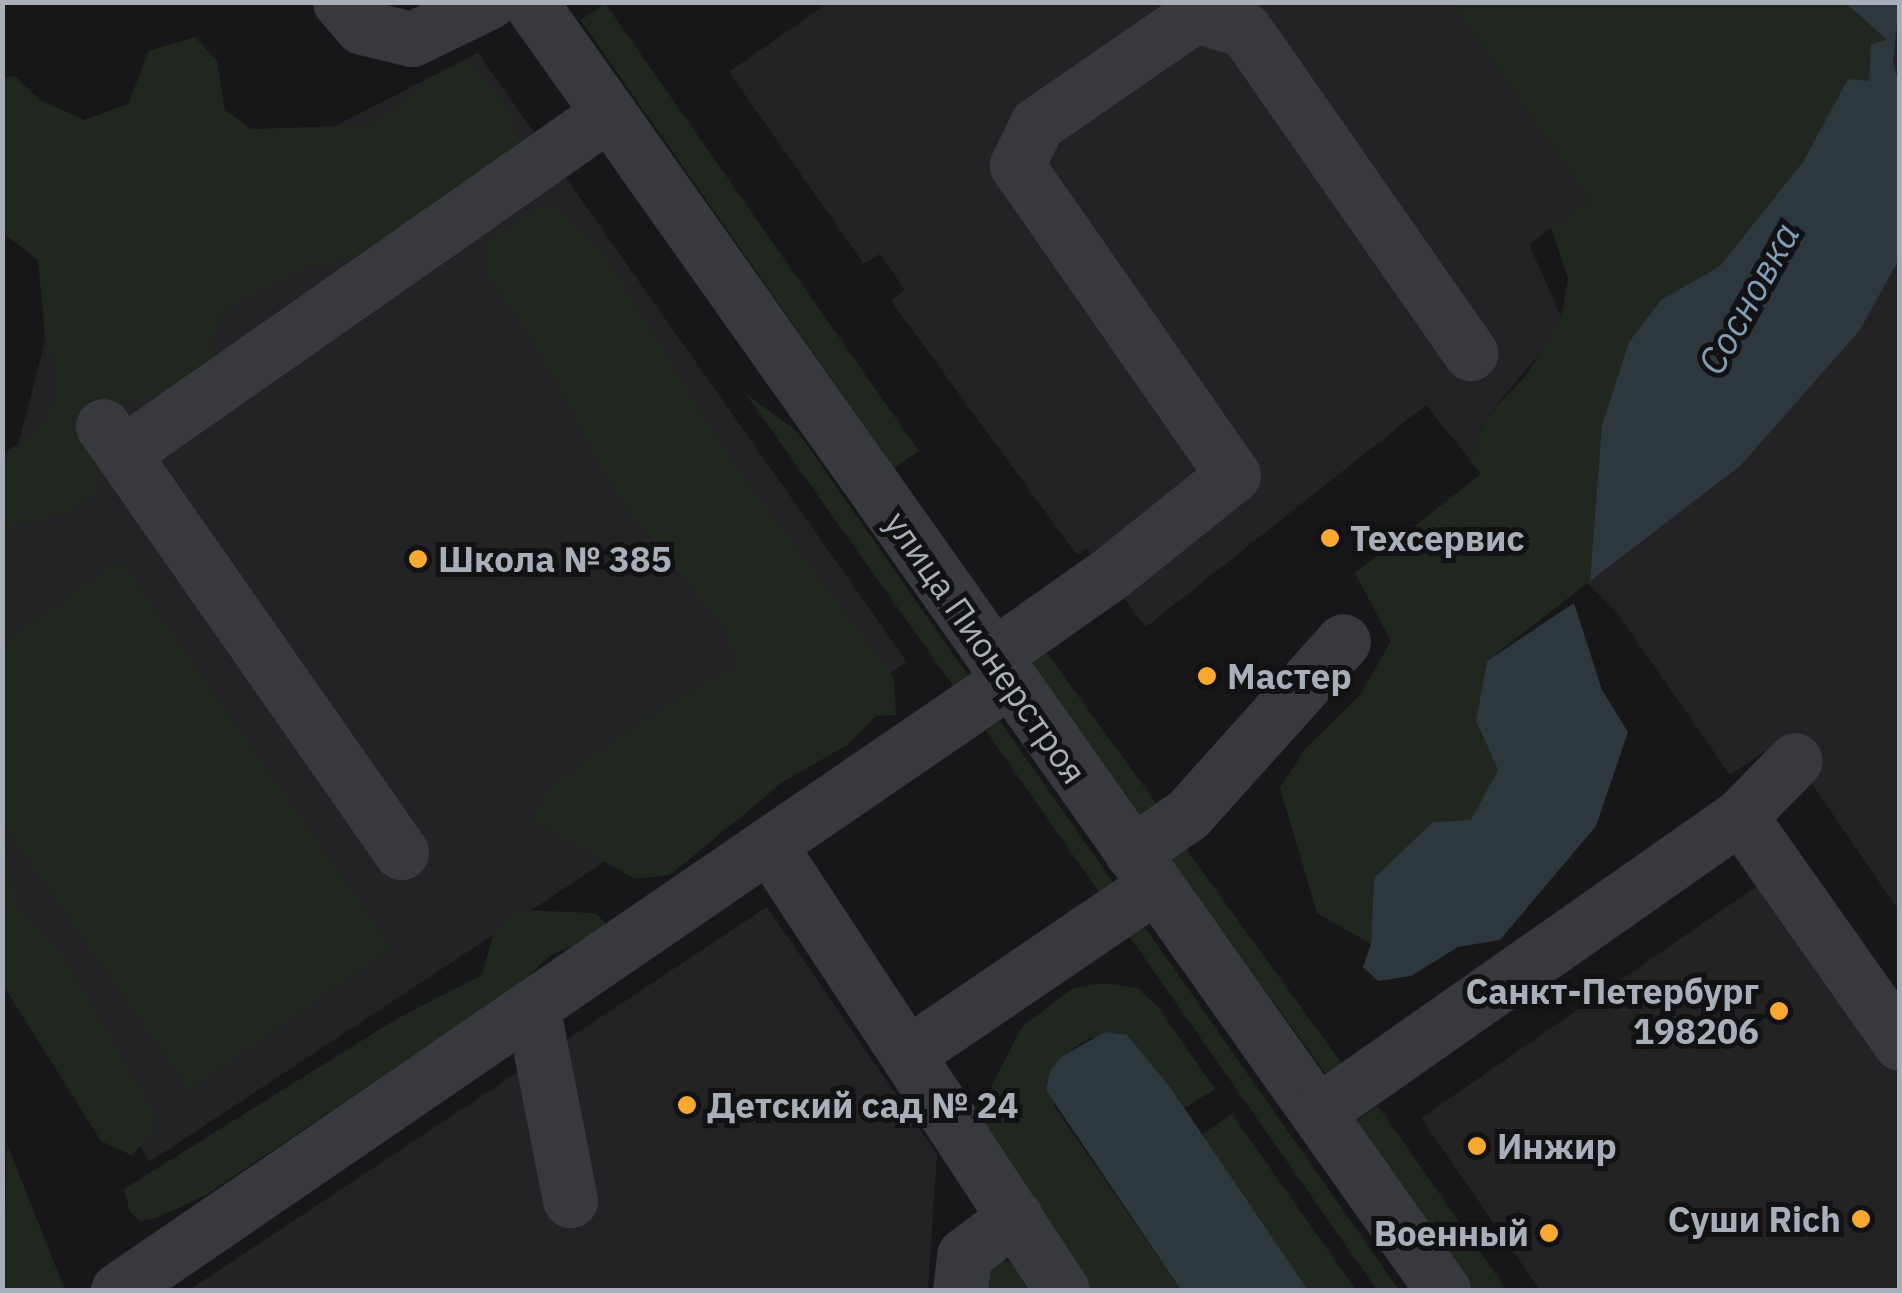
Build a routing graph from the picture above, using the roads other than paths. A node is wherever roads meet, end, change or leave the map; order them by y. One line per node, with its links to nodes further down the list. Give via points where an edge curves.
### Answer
1 (340, 2): 2 (street, via 362,27 412,40)
2 (488, 2)
3 (530, 2): 4 (street, улица Пионерстроя)
4 (608, 113): 7 (street, улица Пионерстроя); 11 (street, via 114,439)
5 (1470, 353): 7 (street, via 1245,30 1195,14 1037,124 1017,164 1233,475)
6 (1343, 641): 12 (street)
7 (1001, 668): 10 (street); 12 (street, улица Пионерстроя)
8 (1796, 760): 9 (street)
9 (1740, 816): 14 (street); 16 (street)
10 (772, 848): 13 (street); 15 (street)
11 (401, 852)
12 (1144, 870): 15 (street); 16 (street, улица Пионерстроя)
13 (532, 1006): 17 (street); 19 (street)
14 (1900, 1042)
15 (910, 1053): 18 (street)
16 (1318, 1112): 22 (street, улица Пионерстроя)
17 (570, 1200)
18 (1015, 1217): 20 (street, via 964,1255); 21 (street)
19 (118, 1290)
20 (960, 1290)
21 (1062, 1290)
22 (1443, 1290)

